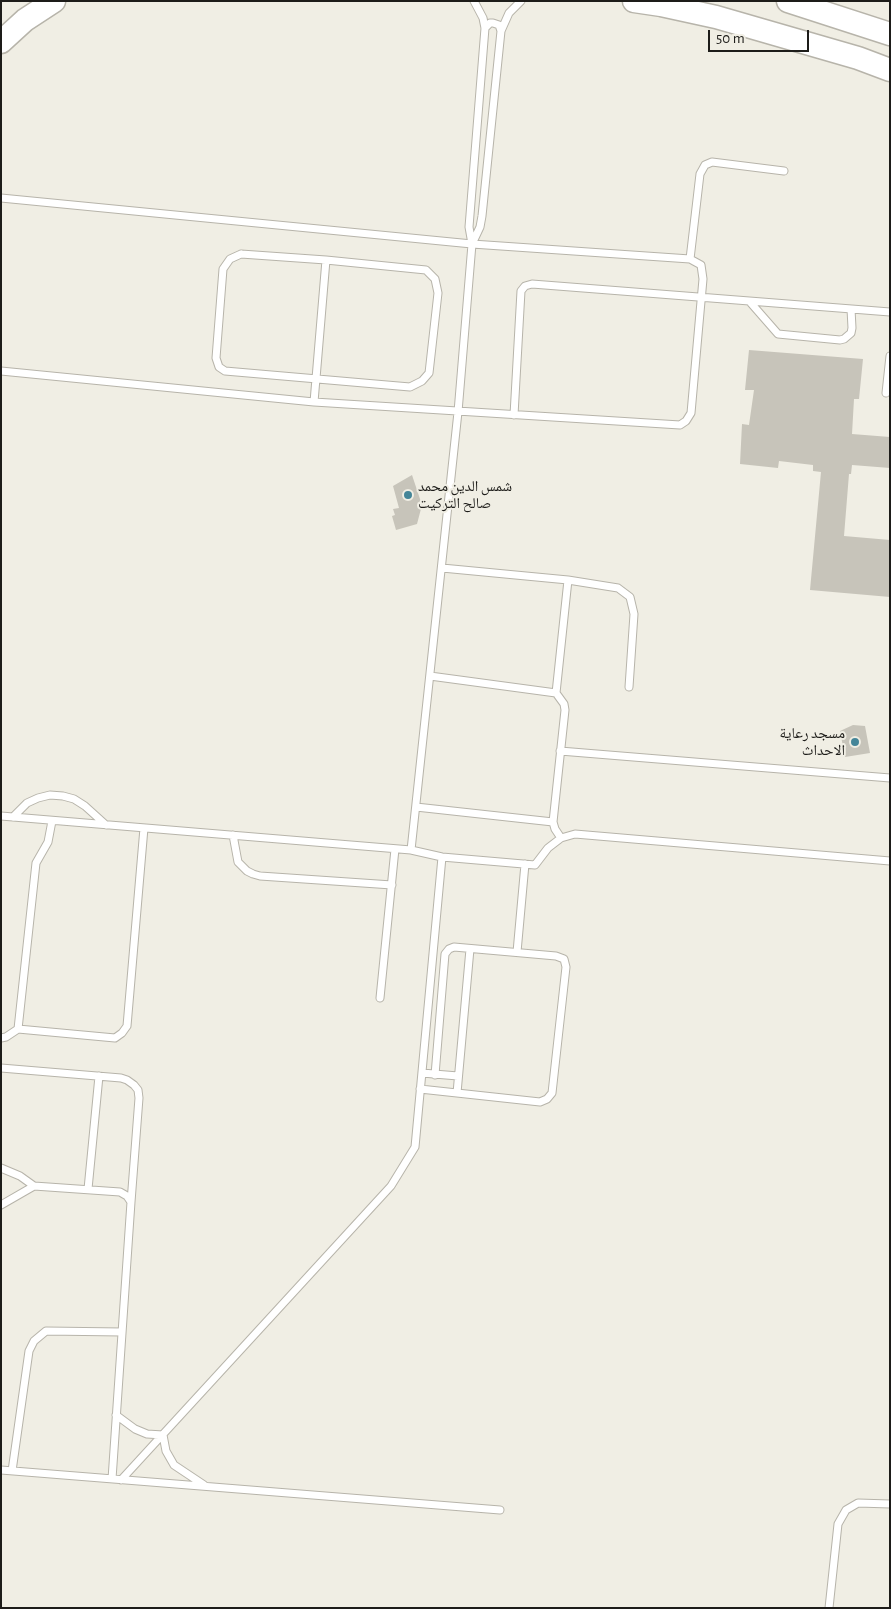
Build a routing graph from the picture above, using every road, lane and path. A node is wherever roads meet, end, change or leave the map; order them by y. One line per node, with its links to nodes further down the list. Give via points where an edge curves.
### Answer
1 (54, 1): 9 (main road)
2 (474, 1): 6 (lane)
3 (520, 1): 7 (lane, via 509,13)
4 (634, 1): 10 (main road, via 724,20)
5 (788, 1): 8 (main road)
6 (485, 28): 7 (lane, via 493,23 499,25); 11 (lane)
7 (501, 31): 12 (lane)
8 (890, 34)
9 (1, 42)
10 (890, 70)
11 (479, 111): 12 (lane); 15 (lane, via 469,227)
12 (493, 112): 15 (lane, via 481,222)
13 (784, 170): 16 (lane, via 712,162 705,165 700,174)
14 (1, 198): 15 (lane)
15 (472, 244): 16 (lane); 27 (lane)
16 (690, 259): 18 (lane, via 700,265 703,279)
17 (326, 260): 24 (lane); 24 (lane, via 240,254 223,269 216,358 219,366 225,371); 24 (lane, via 426,270 435,279 438,293 429,373 422,381 410,387)
18 (701, 297): 19 (lane); 28 (lane, via 691,413 680,425); 28 (lane, via 525,286 521,291)
19 (750, 302): 20 (lane); 20 (lane, via 782,336 840,340 851,332)
20 (852, 309): 21 (lane)
21 (890, 312)
22 (890, 356): 25 (lane)
23 (1, 371): 26 (lane)
24 (316, 379): 26 (lane)
25 (886, 393)
26 (314, 402): 27 (lane)
27 (458, 412): 28 (lane); 29 (lane)
28 (514, 415)
29 (442, 568): 30 (lane); 31 (lane)
30 (568, 580): 32 (lane, via 618,588 630,597 634,614); 33 (lane)
31 (430, 676): 33 (lane); 36 (lane)
32 (630, 687)
33 (556, 693): 34 (lane, via 565,710)
34 (560, 751): 35 (lane); 40 (lane)
35 (890, 778)
36 (416, 808): 40 (lane); 46 (lane)
37 (1, 816): 38 (lane)
38 (13, 817): 39 (lane); 41 (lane, via 27,803 38,798 63,796 85,806)
39 (52, 821): 41 (lane); 54 (lane, via 48,842 36,863)
40 (553, 822): 44 (lane)
41 (107, 825): 42 (lane)
42 (144, 828): 43 (lane); 54 (lane, via 127,1026 115,1038)
43 (233, 835): 45 (lane); 50 (lane, via 238,862 253,874)
44 (561, 838): 48 (lane, via 575,834); 49 (lane, via 535,865)
45 (395, 849): 46 (lane); 50 (lane)
46 (411, 850): 47 (lane)
47 (442, 857): 49 (lane); 57 (lane)
48 (890, 861)
49 (525, 864): 52 (lane)
50 (392, 885): 53 (lane)
51 (470, 949): 52 (lane); 58 (lane, via 454,947 445,954); 60 (lane)
52 (517, 952): 62 (lane, via 556,956 564,959 566,967 552,1093 540,1102)
53 (380, 998)
54 (18, 1029): 55 (lane)
55 (1, 1038)
56 (1, 1068): 59 (lane)
57 (422, 1074): 58 (lane); 61 (lane)
58 (435, 1074): 60 (lane)
59 (99, 1076): 65 (lane); 66 (lane, via 128,1080 138,1090)
60 (458, 1076): 62 (lane)
61 (420, 1090): 62 (lane); 70 (lane, via 415,1147 391,1186)
62 (457, 1093)
63 (1, 1168): 64 (lane)
64 (34, 1186): 65 (lane); 67 (lane)
65 (88, 1190): 66 (lane, via 120,1192)
66 (131, 1202): 68 (lane)
67 (1, 1205)
68 (122, 1332): 69 (lane); 72 (lane, via 46,1331 34,1341 29,1351)
69 (116, 1415): 70 (lane, via 135,1430); 73 (lane)
70 (163, 1435): 74 (lane); 75 (lane, via 166,1451 174,1465)
71 (1, 1470): 72 (lane)
72 (12, 1471): 73 (lane)
73 (112, 1479): 74 (lane)
74 (122, 1480): 75 (lane)
75 (206, 1487): 77 (lane)
76 (890, 1504): 78 (lane, via 858,1503 846,1510 838,1524)
77 (500, 1510)
78 (829, 1608)

